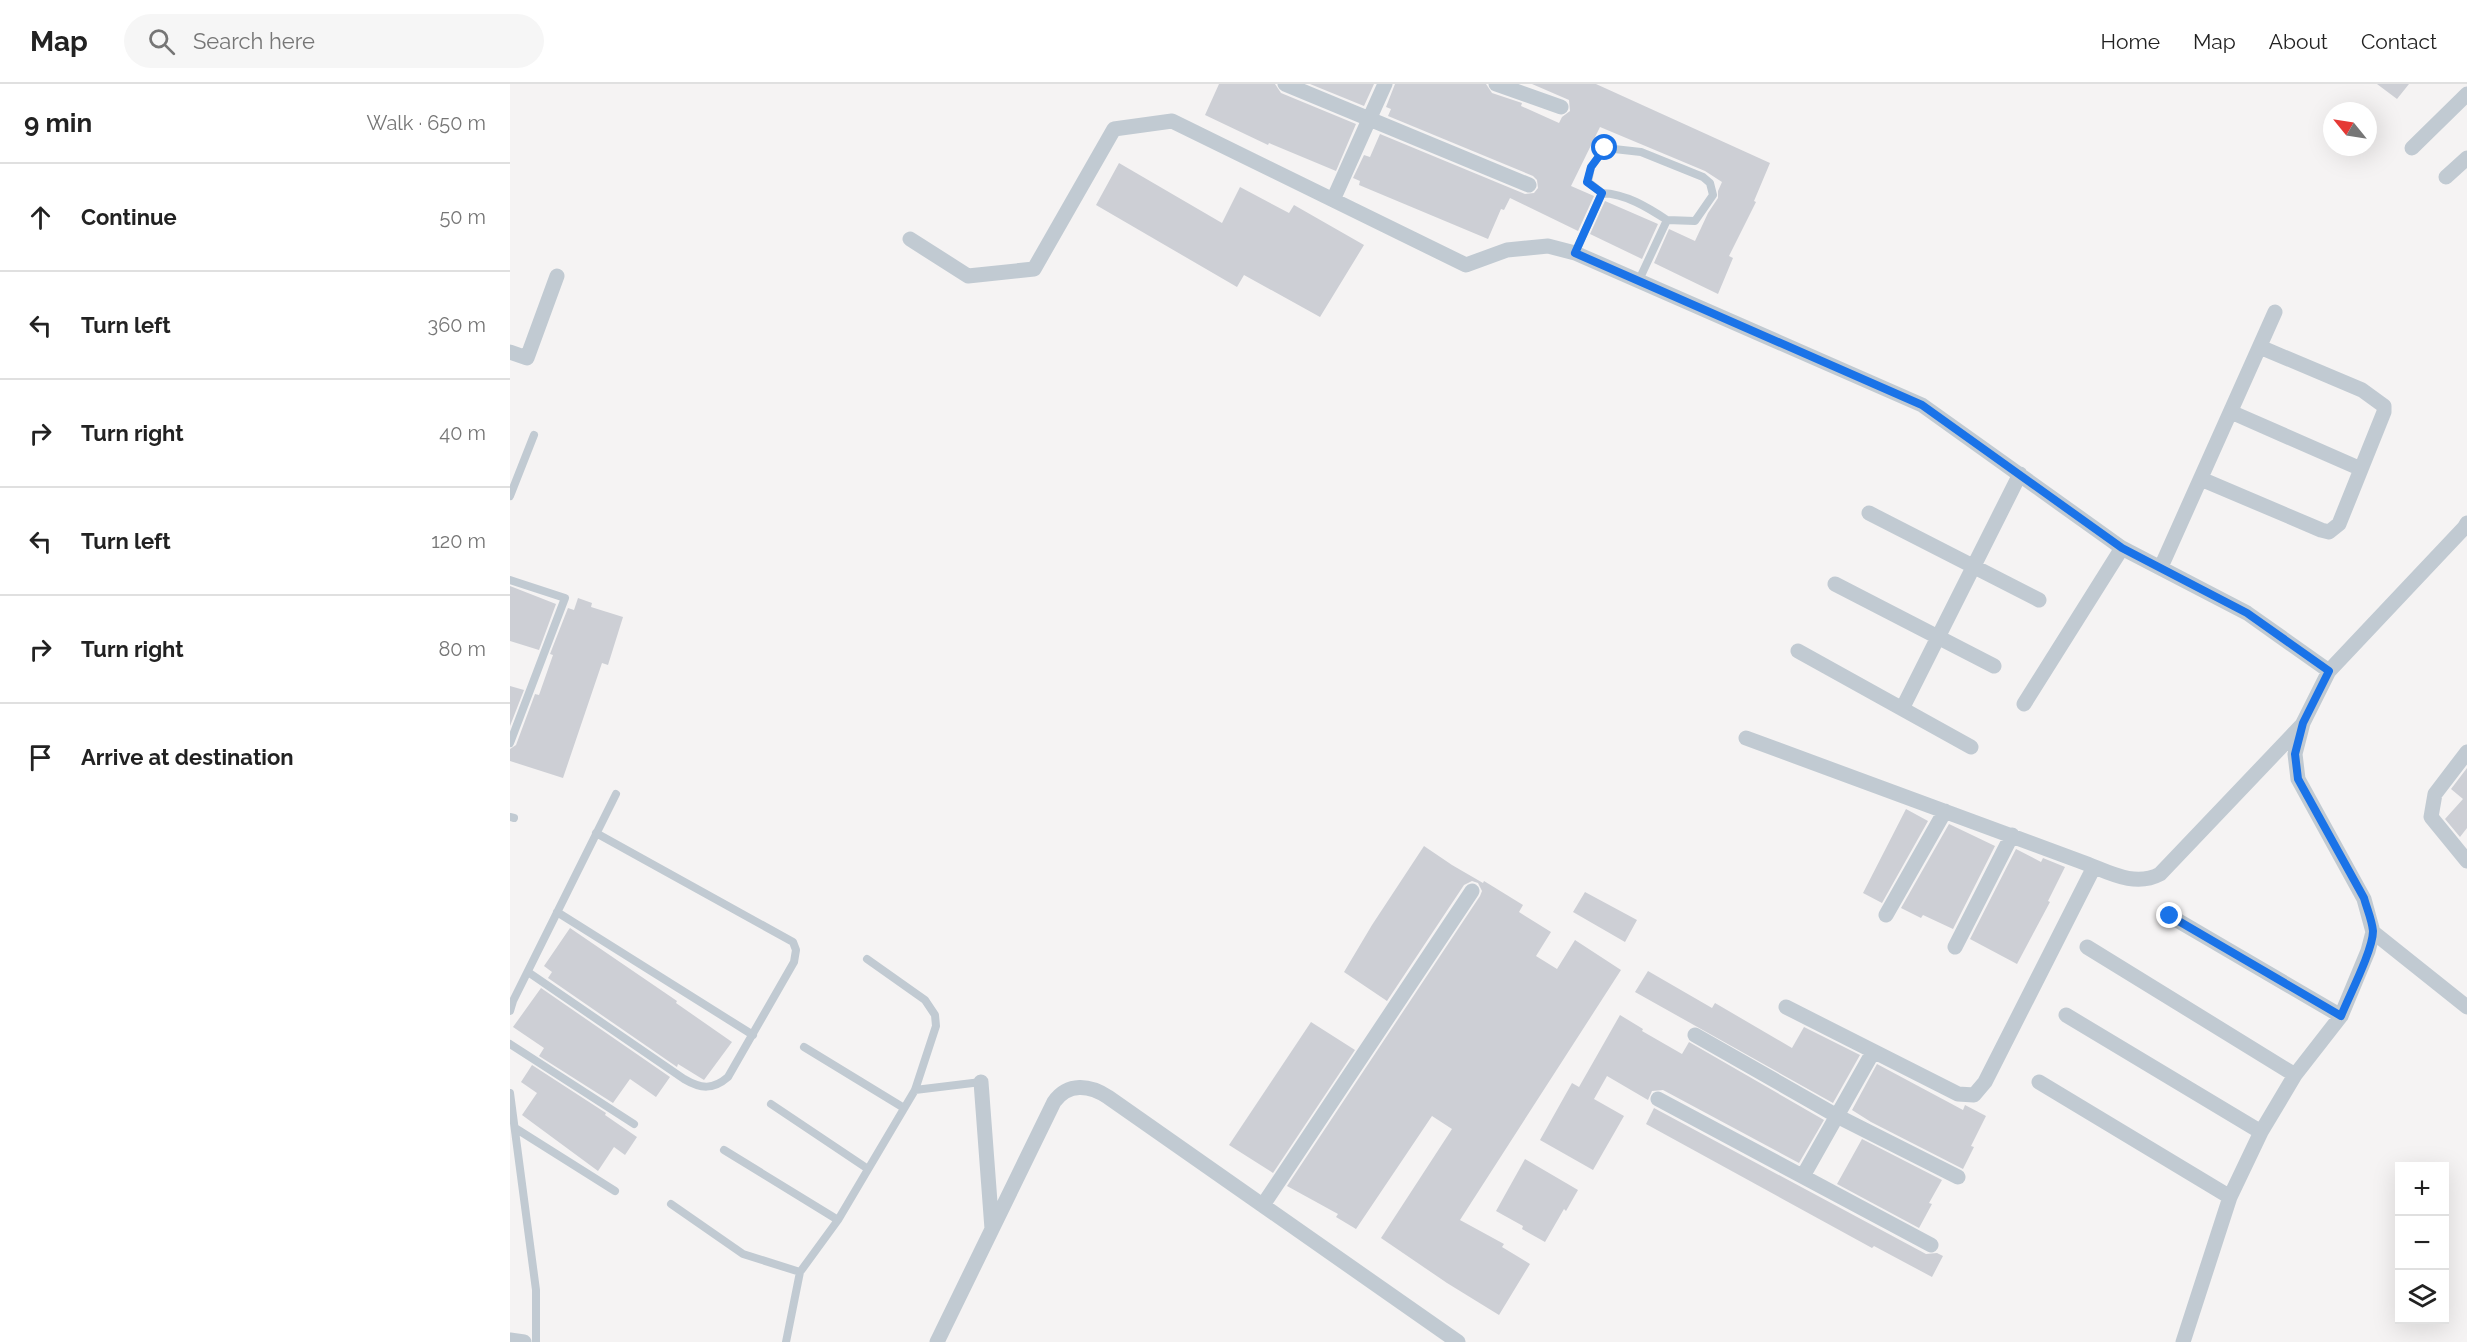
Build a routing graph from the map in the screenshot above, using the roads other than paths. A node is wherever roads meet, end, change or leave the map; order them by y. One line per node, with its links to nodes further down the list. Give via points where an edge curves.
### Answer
1 (1285, 84): 6 (street)
2 (1385, 84): 6 (street)
3 (1496, 84): 5 (street)
4 (2467, 94): 7 (street)
5 (1561, 107)
6 (1370, 117): 10 (street); 12 (street)
7 (2412, 148)
8 (2467, 158): 9 (street)
9 (2446, 177)
10 (1528, 185)
11 (1602, 193): 13 (lane, via 1618,194); 13 (lane, via 1587,182 1591,167 1605,148 1641,152 1710,183 1713,195 1695,220); 15 (lane)
12 (1333, 200): 14 (street, via 1172,121 1114,129 1034,269 968,276); 15 (street, via 1466,265 1507,250 1548,246)
13 (1667, 220): 17 (lane)
14 (910, 239)
15 (1575, 253): 17 (street)
16 (557, 276): 20 (street, via 527,358)
17 (1640, 280): 24 (street, via 1922,405)
18 (2276, 312): 19 (street)
19 (2260, 347): 21 (street); 23 (street, via 2362,390 2384,406)
20 (510, 352)
21 (2230, 412): 23 (street); 25 (street)
22 (534, 435): 26 (lane)
23 (2361, 469): 25 (street, via 2339,524 2329,532)
24 (2020, 474): 30 (street); 31 (street)
25 (2200, 479): 32 (street)
26 (512, 484): 27 (lane)
27 (510, 496)
28 (1869, 513): 31 (street)
29 (2467, 523): 39 (street)
30 (2122, 548): 32 (street); 40 (street)
31 (1973, 567): 35 (street); 36 (street)
32 (2161, 567): 39 (street, via 2247,613)
33 (510, 580): 44 (lane, via 565,598)
34 (1835, 584): 36 (street)
35 (2039, 600)
36 (1937, 638): 38 (street); 41 (street)
37 (1798, 651): 41 (street)
38 (1994, 666)
39 (2329, 671): 42 (street)
40 (2024, 704)
41 (1902, 707): 45 (street)
42 (2303, 723): 52 (street, via 2160,874 2141,881 2131,880); 57 (street, via 2295,754 2298,779 2364,898)
43 (1746, 738): 48 (street)
44 (510, 743)
45 (1971, 747)
46 (2467, 752): 51 (street, via 2435,794 2431,817)
47 (616, 794): 49 (lane)
48 (1945, 811): 50 (street); 55 (street)
49 (596, 834): 54 (lane); 67 (lane, via 793,942 794,962)
50 (2012, 835): 52 (street); 58 (street)
51 (2465, 853)
52 (2094, 867): 71 (street, via 1985,1083 1974,1095 1958,1094)
53 (1472, 891): 91 (street)
54 (557, 912): 61 (lane); 67 (lane)
55 (1886, 915)
56 (2170, 916): 66 (street)
57 (2373, 932): 63 (street); 66 (street)
58 (1955, 947)
59 (2086, 947): 72 (street)
60 (867, 959): 75 (lane, via 925,1000 935,1015 936,1026)
61 (528, 972): 64 (lane); 67 (lane, via 684,1079 703,1087 713,1087 728,1077)
62 (1786, 1007): 71 (street)
63 (2467, 1007)
64 (510, 1011)
65 (2066, 1015): 83 (street)
66 (2341, 1016): 72 (street)
67 (753, 1035)
68 (1695, 1035): 80 (street)
69 (510, 1044): 81 (lane)
70 (804, 1047): 79 (lane)
71 (1873, 1052): 80 (street)
72 (2295, 1075): 83 (street)
73 (981, 1082): 75 (lane); 93 (street)
74 (2039, 1082): 89 (street)
75 (915, 1090): 79 (lane)
76 (510, 1093): 82 (lane)
77 (1658, 1099): 86 (street)
78 (771, 1104): 85 (lane)
79 (904, 1108): 85 (lane)
80 (1837, 1116): 86 (street); 87 (street)
81 (634, 1124)
82 (515, 1128): 88 (lane); 98 (lane, via 536,1290)
83 (2261, 1132): 89 (street)
84 (724, 1150): 92 (lane)
85 (868, 1169): 92 (lane)
86 (1803, 1176): 94 (street)
87 (1958, 1178)
88 (615, 1191)
89 (2230, 1197): 102 (street)
90 (671, 1204): 95 (lane, via 743,1254)
91 (1263, 1205): 93 (street, via 1103,1094 1085,1087 1069,1088 1054,1102); 101 (street)
92 (838, 1220): 95 (lane)
93 (992, 1229): 100 (street)
94 (1931, 1245)
95 (800, 1272): 99 (lane)
96 (510, 1340): 97 (street)
97 (524, 1342)
98 (536, 1342)
99 (786, 1342)
100 (937, 1342)
101 (1458, 1342)
102 (2183, 1342)

